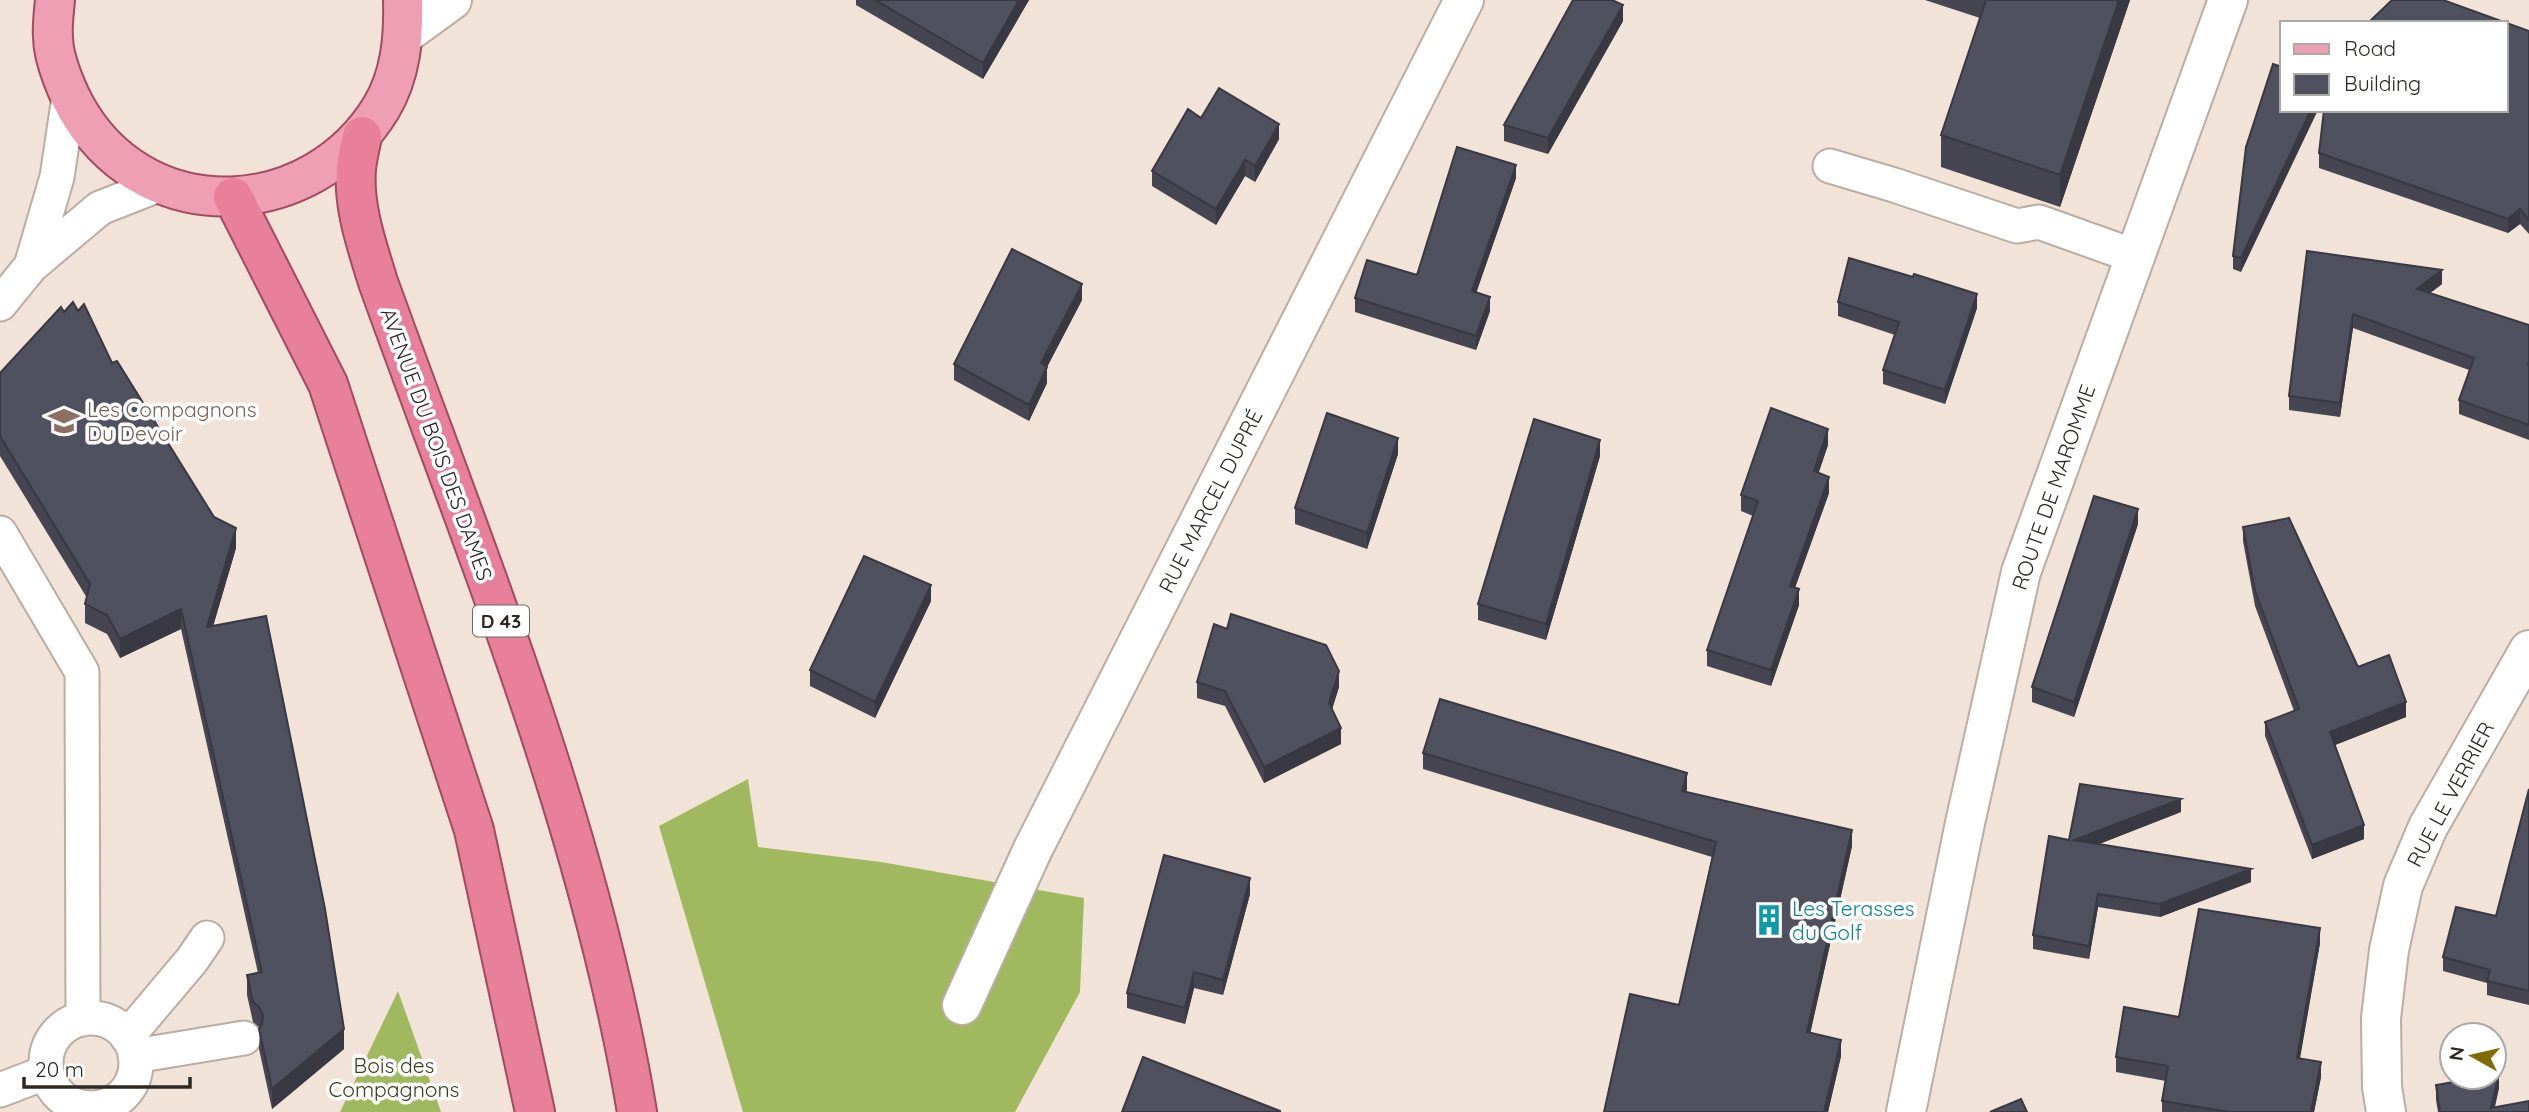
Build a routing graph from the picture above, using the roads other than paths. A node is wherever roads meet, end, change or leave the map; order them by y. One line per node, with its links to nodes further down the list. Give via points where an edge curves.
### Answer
1 (55, 0): 6 (main road, via 52,40)
2 (452, 0): 5 (street)
3 (1464, 0): 17 (street, RUE MARCEL DUPRÉ, via 1032,851)
4 (2228, 0): 11 (street, ROUTE DE MAROMME)
5 (404, 18): 7 (main road, via 397,71 383,106)
6 (69, 97): 9 (main road, via 92,133 123,163); 12 (lane, via 57,177)
7 (362, 136): 10 (main road, via 325,168 281,189); 26 (highway, AVENUE DU BOIS DES DAMES / D 43, via 356,178 363,235 531,703 590,895)
8 (1830, 166): 11 (lane, via 2017,226 2039,222)
9 (161, 184): 10 (main road); 12 (lane, via 100,208)
10 (233, 197): 25 (highway, via 328,384 474,830)
11 (2134, 256): 27 (street, ROUTE DE MAROMME, via 2021,572)
12 (31, 266): 13 (lane)
13 (0, 304)
14 (0, 533): 18 (lane, via 82,672)
15 (2529, 650): 28 (street, RUE LE VERRIER, via 2428,827 2403,886 2381,1018)
16 (206, 938): 20 (lane)
17 (962, 1004)
18 (83, 1018): 20 (lane, via 108,1021); 21 (lane, via 57,1032 46,1058)
19 (244, 1038): 20 (lane)
20 (131, 1046): 23 (lane, via 136,1070 131,1083)
21 (47, 1072): 22 (lane); 23 (lane, via 56,1091 72,1104); 24 (lane, via 23,1097)
22 (0, 1090)
23 (100, 1110)
24 (19, 1112)
25 (535, 1112)
26 (637, 1112)
27 (1906, 1112)
28 (2386, 1112)

